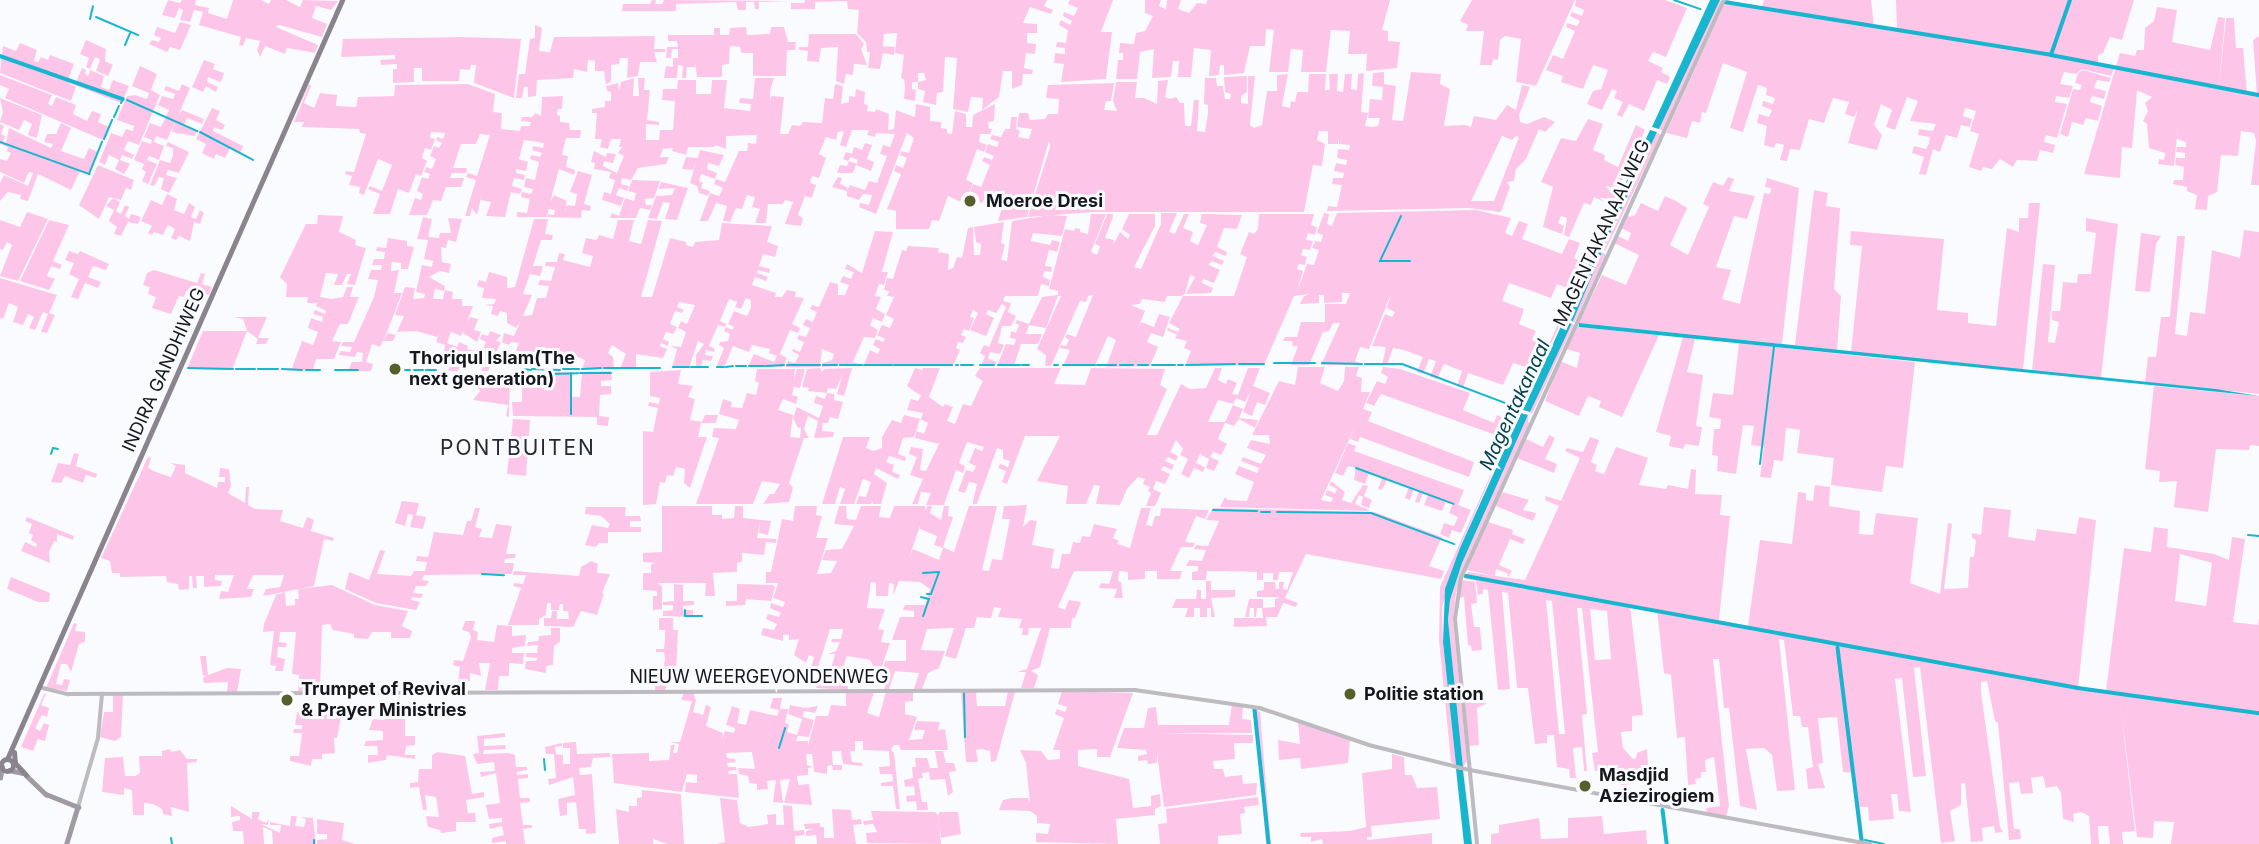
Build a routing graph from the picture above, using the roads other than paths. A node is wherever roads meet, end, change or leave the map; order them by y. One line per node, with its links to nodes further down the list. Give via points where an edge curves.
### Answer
1 (342, 0): 3 (main road, INDIRA GANDHIWEG)
2 (1724, 0): 7 (street, MAGENTAKANAALWEG, via 1461,578 1455,619)
3 (42, 689): 4 (street, NIEUW WEERGEVONDENWEG); 5 (main road, INDIRA GANDHIWEG)
4 (102, 694): 7 (street, NIEUW WEERGEVONDENWEG, via 1135,690 1260,708 1362,743); 10 (street, via 98,738)
5 (14, 746): 6 (main road, INDIRA GANDHIWEG); 8 (main road, via 13,759)
6 (5, 764): 8 (main road); 9 (main road, INDIRA GANDHIWEG)
7 (1468, 770): 12 (street, MAGENTAKANAALWEG); 13 (street, NIEUW WEERGEVONDENWEG)
8 (25, 774): 10 (main road, via 46,794)
9 (0, 777)
10 (78, 807): 11 (main road)
11 (67, 844)
12 (1477, 844)
13 (1870, 844)

